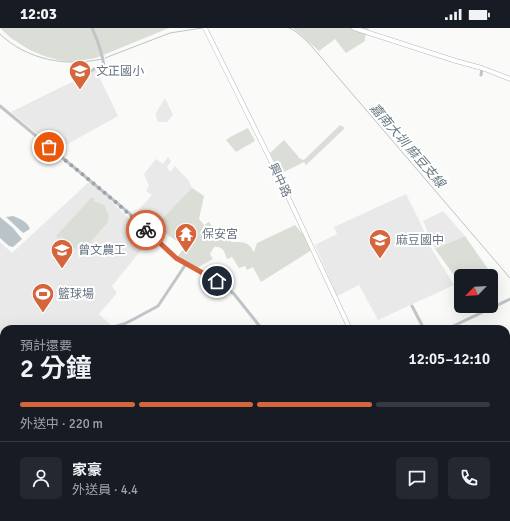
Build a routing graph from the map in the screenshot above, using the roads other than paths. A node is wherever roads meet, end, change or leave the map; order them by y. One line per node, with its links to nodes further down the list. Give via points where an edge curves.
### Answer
1 (92, 28): 6 (street, via 99,42 104,66)
2 (354, 28): 4 (main road)
3 (206, 30): 14 (main road, 興中路, via 278,174)
4 (482, 68): 5 (street); 7 (main road)
5 (481, 75)
6 (83, 76)
7 (510, 79)
8 (0, 106): 9 (street, via 129,213 172,255)
9 (186, 264): 12 (street, via 158,306); 13 (street, via 227,288)
10 (510, 300): 16 (street)
11 (412, 306): 15 (street)
12 (120, 325)
13 (259, 325)
14 (348, 325)
15 (422, 325)
16 (456, 325)

